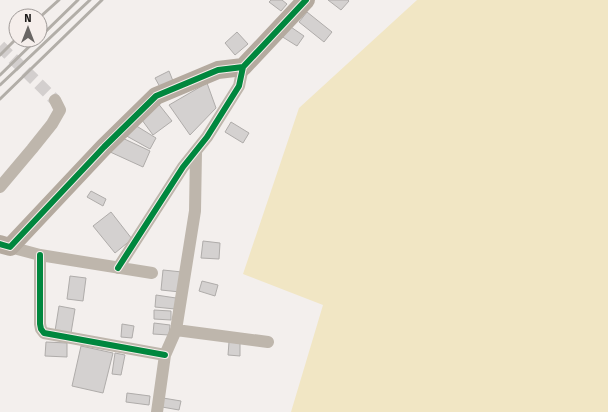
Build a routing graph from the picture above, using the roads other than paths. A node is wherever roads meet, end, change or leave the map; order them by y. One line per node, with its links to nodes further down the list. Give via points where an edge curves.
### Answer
1 (306, 0): 2 (street)
2 (243, 67): 4 (street, via 239,86); 6 (street, via 218,70 156,96)
3 (55, 100): 5 (street, via 60,110 52,124)
4 (196, 151): 8 (street); 10 (street, via 195,211)
5 (0, 187)
6 (5, 246): 7 (street)
7 (40, 255): 8 (street); 12 (street, via 40,329 44,333)
8 (118, 268): 9 (street)
9 (152, 273)
10 (176, 330): 11 (street); 12 (street)
11 (268, 342)
12 (165, 355): 13 (street)
13 (157, 412)

